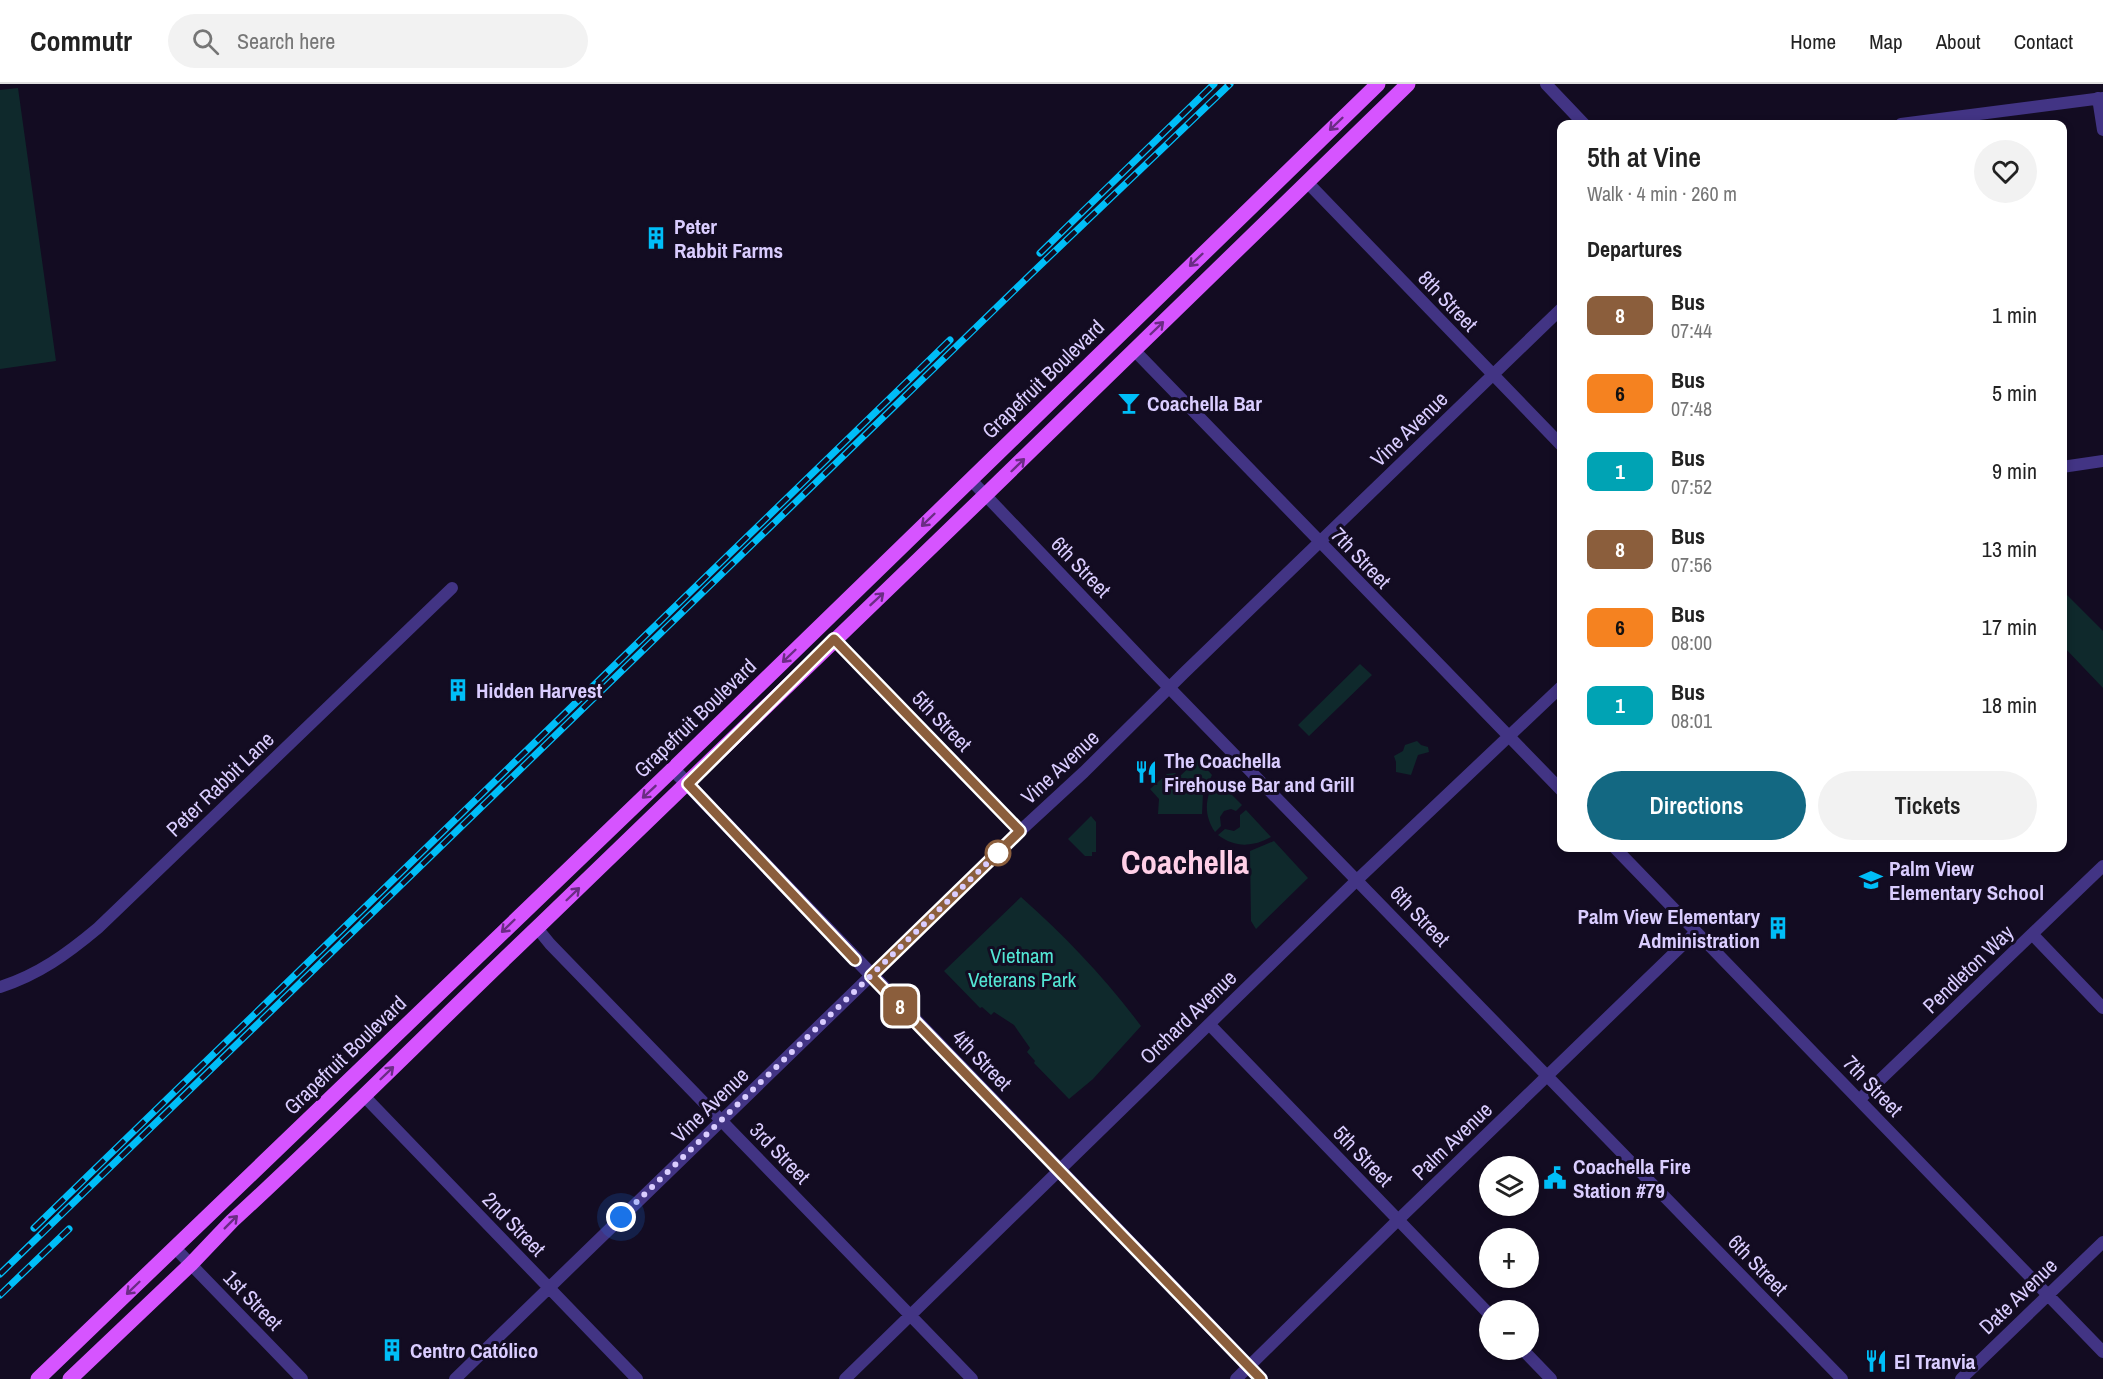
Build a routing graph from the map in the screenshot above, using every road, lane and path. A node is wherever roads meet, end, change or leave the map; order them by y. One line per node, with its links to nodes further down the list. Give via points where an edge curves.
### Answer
1 (1378, 84): 15 (main road, Grapefruit Boulevard, one-way to 15)
2 (1408, 84): 8 (main road, Grapefruit Boulevard)
3 (1546, 84): 5 (street)
4 (2101, 98): 6 (street); 7 (street)
5 (1580, 120)
6 (1945, 120)
7 (2103, 130)
8 (1307, 182): 10 (main road, Grapefruit Boulevard, one-way to 8); 11 (street, 8th Street)
9 (1557, 313): 11 (street, Vine Avenue)
10 (1134, 350): 16 (main road, Grapefruit Boulevard, one-way to 10); 17 (street, 7th Street)
11 (1492, 375): 12 (street, 8th Street); 17 (street, Vine Avenue)
12 (1557, 441)
13 (2103, 461): 14 (street)
14 (2067, 466)
15 (970, 479): 16 (street, 6th Street); 23 (main road, Grapefruit Boulevard, one-way to 23)
16 (985, 496): 19 (main road, Grapefruit Boulevard, one-way to 16); 20 (street, 6th Street)
17 (1319, 543): 20 (street, Vine Avenue); 22 (street, 7th Street)
18 (452, 588): 34 (street, Peter Rabbit Lane, via 98,928 44,969)
19 (834, 639): 24 (main road, Grapefruit Boulevard); 26 (street, 5th Street)
20 (1169, 687): 26 (street, Vine Avenue); 29 (street, 6th Street)
21 (1557, 691): 22 (street, Orchard Avenue)
22 (1509, 737): 25 (street, 7th Street); 29 (street, Orchard Avenue)
23 (674, 769): 24 (street, 4th Street); 44 (main road, Grapefruit Boulevard, one-way to 44)
24 (688, 784): 30 (main road, Grapefruit Boulevard, one-way to 24); 33 (street, 4th Street)
25 (1557, 786)
26 (1020, 831): 33 (street, Vine Avenue)
27 (1619, 852): 31 (street, 7th Street)
28 (2103, 866): 32 (street, Pendleton Way)
29 (1358, 879): 36 (street, Orchard Avenue); 37 (street, 6th Street)
30 (537, 928): 38 (main road, Grapefruit Boulevard, one-way to 30); 40 (street, 3rd Street)
31 (1696, 932): 37 (street, Palm Avenue); 39 (street, 7th Street)
32 (2032, 934): 35 (street); 39 (street, Pendleton Way)
33 (871, 976): 40 (street, Vine Avenue); 41 (street, 4th Street)
34 (0, 987)
35 (2103, 1008)
36 (1209, 1024): 41 (street, Orchard Avenue); 42 (street, 5th Street)
37 (1547, 1076): 42 (street, Palm Avenue); 63 (street, 6th Street)
38 (364, 1096): 45 (main road, Grapefruit Boulevard, one-way to 38); 46 (street, 2nd Street)
39 (1859, 1100): 47 (street, 7th Street)
40 (722, 1121): 46 (street, Vine Avenue); 49 (street, 3rd Street)
41 (1061, 1170): 49 (street, Orchard Avenue); 52 (street, 4th Street)
42 (1398, 1220): 48 (street, 5th Street); 52 (street, Palm Avenue)
43 (2103, 1242): 47 (street, Date Avenue)
44 (175, 1248): 45 (street, 1st Street); 53 (main road, Grapefruit Boulevard, one-way to 53)
45 (191, 1264): 54 (main road, Grapefruit Boulevard); 55 (street, 1st Street)
46 (548, 1288): 56 (street, Vine Avenue); 57 (street, 2nd Street)
47 (2048, 1295): 50 (street, 7th Street); 64 (street, Date Avenue)
48 (1479, 1304)
49 (910, 1316): 58 (street, Orchard Avenue); 59 (street, 3rd Street)
50 (2103, 1352)
51 (1533, 1360): 62 (street)
52 (1249, 1366): 60 (street, Palm Avenue); 61 (street, 4th Street)
53 (38, 1379)
54 (70, 1379)
55 (302, 1379)
56 (455, 1379)
57 (637, 1379)
58 (845, 1379)
59 (972, 1379)
60 (1236, 1379)
61 (1261, 1379)
62 (1551, 1379)
63 (1842, 1379)
64 (1961, 1379)

